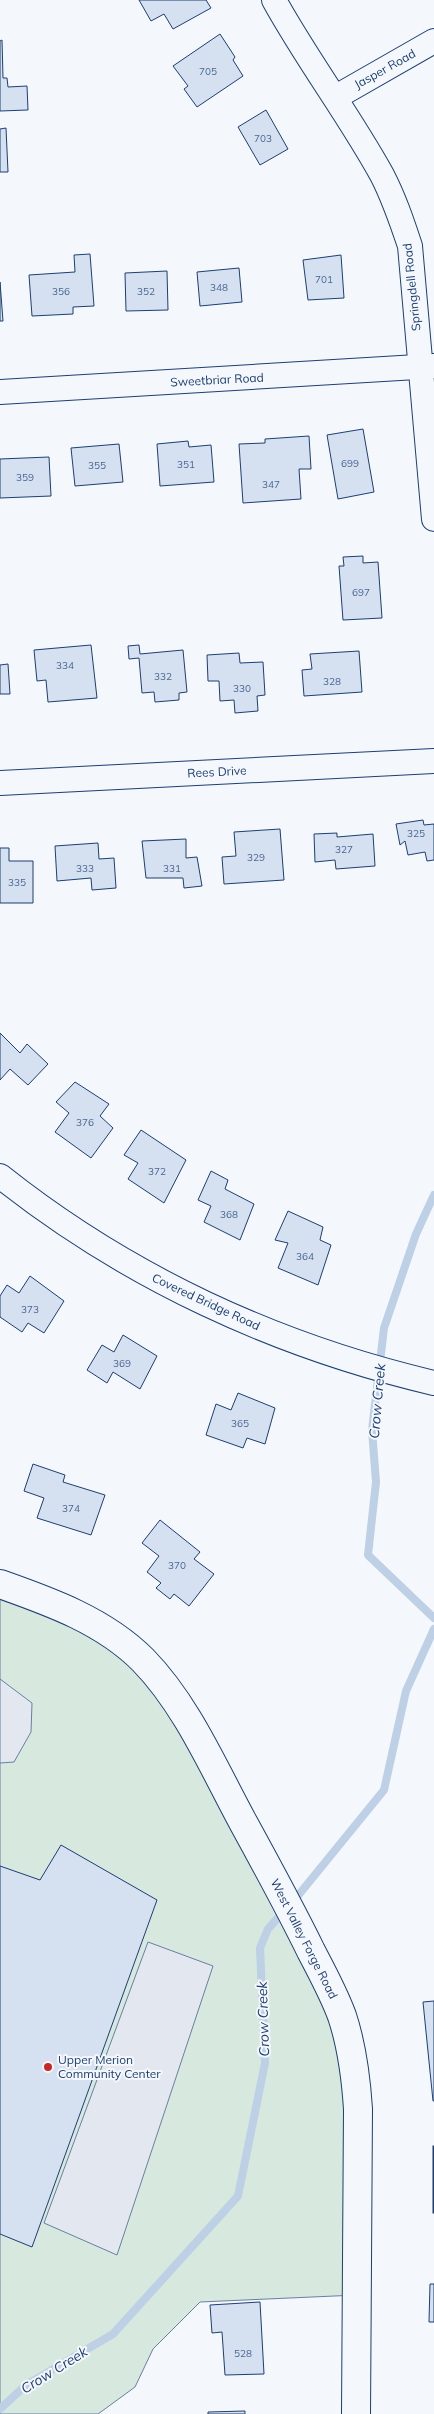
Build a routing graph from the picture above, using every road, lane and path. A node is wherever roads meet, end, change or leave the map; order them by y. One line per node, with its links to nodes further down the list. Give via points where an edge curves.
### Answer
1 (274, 0): 3 (street, Springdell Road)
2 (434, 42): 3 (street, Jasper Road)
3 (336, 97): 4 (street, Springdell Road, via 382,176 410,246)
4 (427, 367): 5 (street, Sweetbriar Road); 6 (street, Springdell Road)
5 (0, 392)
6 (434, 519)
7 (434, 761): 8 (street, Rees Drive)
8 (0, 783)
9 (0, 1176): 10 (street, Covered Bridge Road, via 67,1226 151,1277 240,1320 389,1372)
10 (434, 1383)
11 (0, 1584): 12 (main road, West Valley Forge Road, via 36,1596 99,1626 123,1642 158,1677 188,1721 275,1881 342,2017 356,2076 359,2143)
12 (356, 2414)

